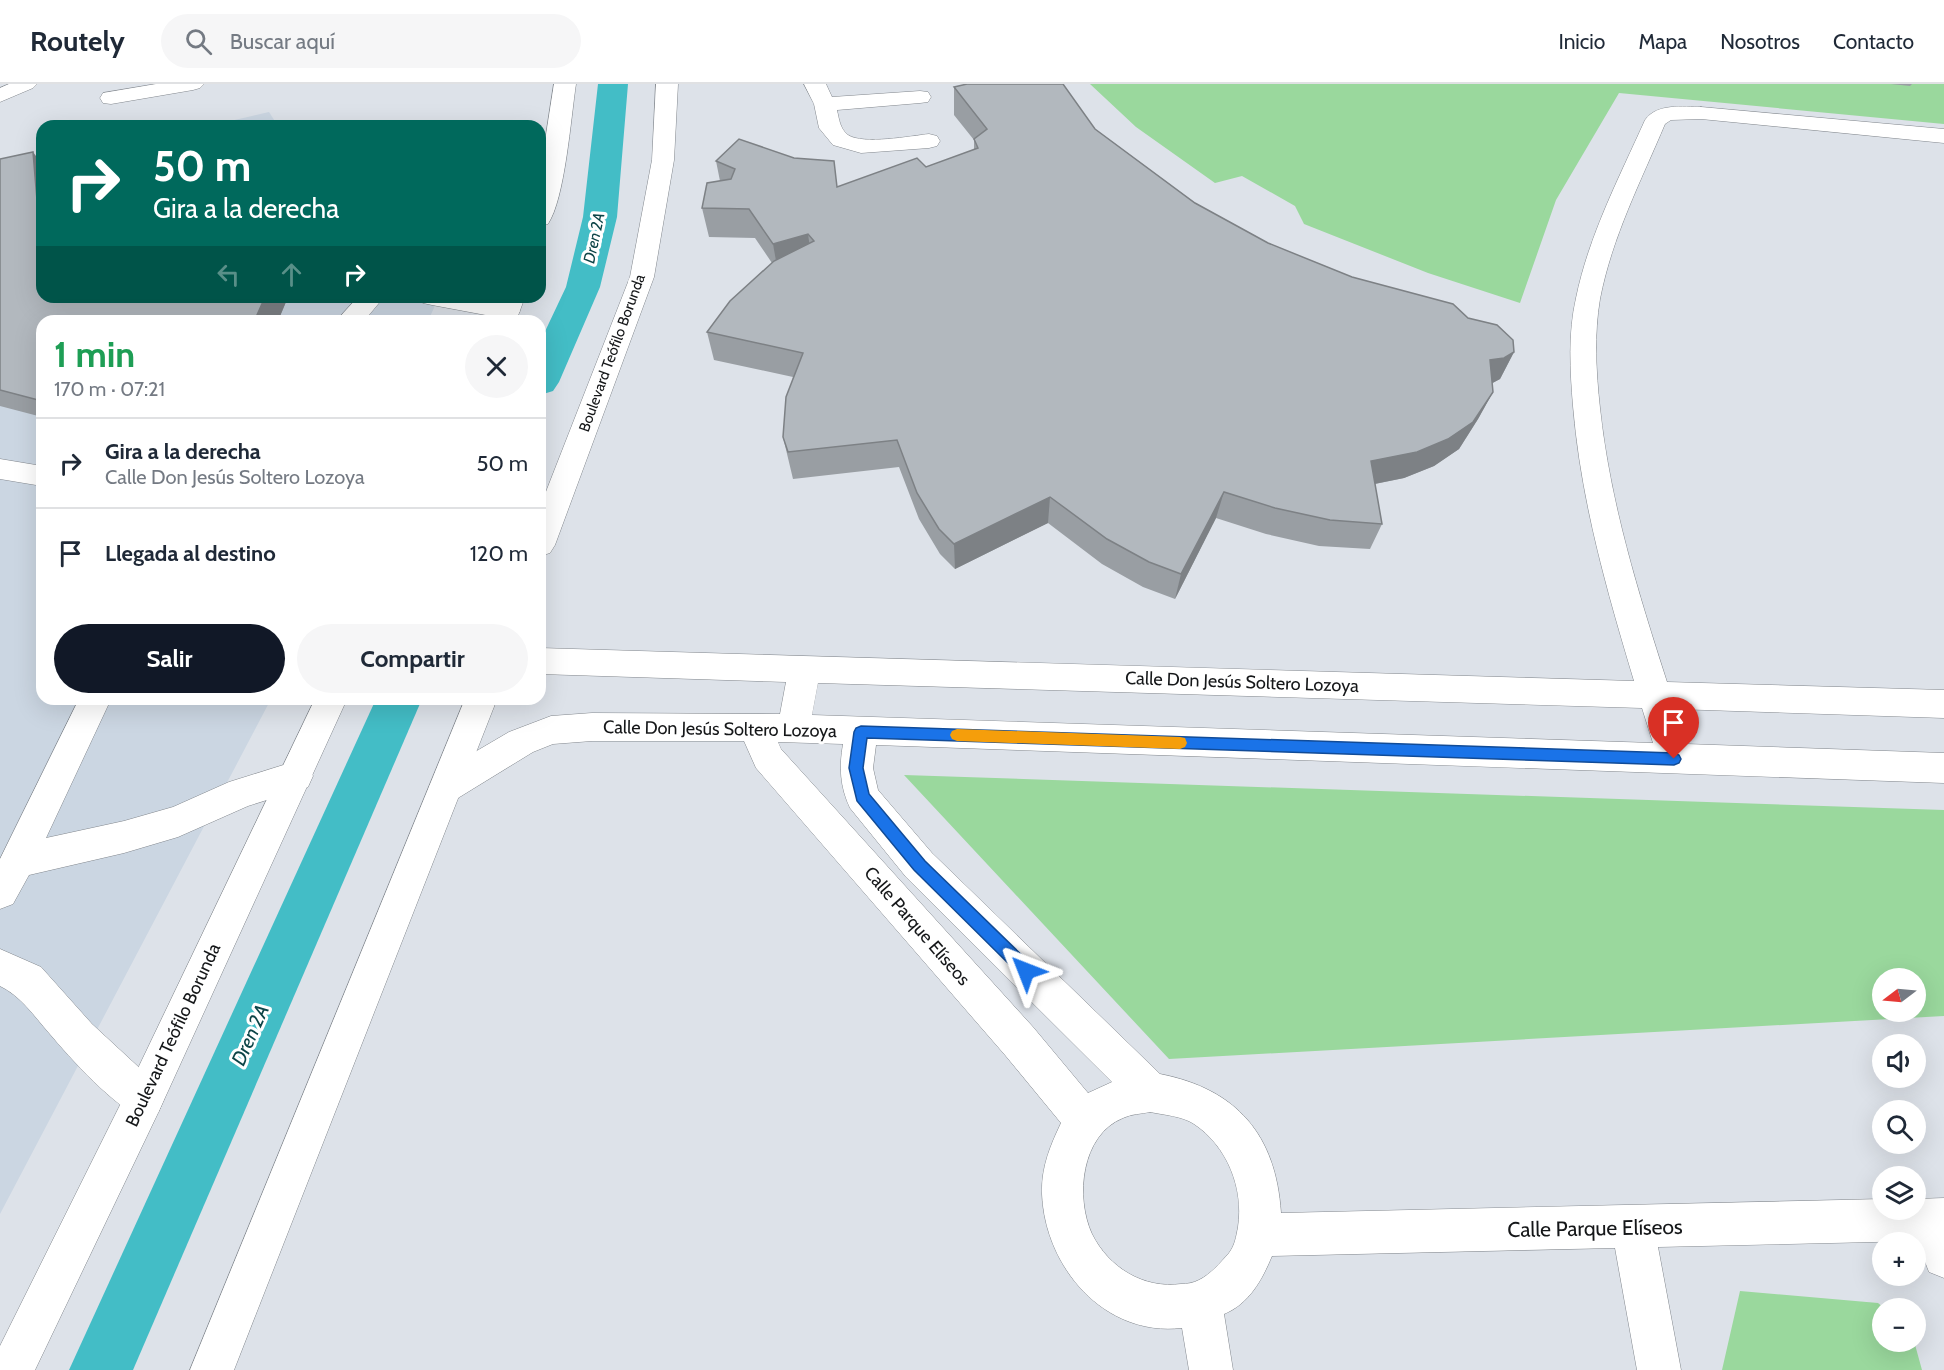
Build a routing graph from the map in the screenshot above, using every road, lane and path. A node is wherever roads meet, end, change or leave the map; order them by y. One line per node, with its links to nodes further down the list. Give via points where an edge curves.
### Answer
1 (26, 84): 6 (street)
2 (193, 84): 8 (street)
3 (566, 84): 12 (street)
4 (667, 84): 19 (street, Boulevard Teófilo Borunda, via 663,160 642,277)
5 (814, 84): 9 (street)
6 (0, 96)
7 (920, 97): 9 (street)
8 (111, 98)
9 (825, 104): 11 (street, via 830,128 841,140 861,146)
10 (1944, 136): 22 (street, via 1701,113 1667,114 1656,120 1605,238 1588,299 1583,353 1588,436 1606,534)
11 (929, 141)
12 (546, 201)
13 (366, 303): 16 (street)
14 (467, 303): 15 (street)
15 (508, 310)
16 (355, 315)
17 (0, 469): 18 (street)
18 (36, 475)
19 (546, 529)
20 (546, 661): 21 (street, Calle Don Jesús Soltero Lozoya)
21 (805, 669): 22 (street, Calle Don Jesús Soltero Lozoya); 28 (street)
22 (1655, 695): 23 (street, Calle Don Jesús Soltero Lozoya); 30 (street)
23 (1944, 704)
24 (92, 705): 34 (street)
25 (328, 705): 32 (street, Boulevard Teófilo Borunda)
26 (479, 705): 33 (street)
27 (755, 727): 28 (street, Calle Don Jesús Soltero Lozoya); 33 (street, Calle Don Jesús Soltero Lozoya, via 592,726 551,730 521,742); 36 (street, Calle Parque Elíseos, via 768,758)
28 (793, 729): 29 (street, Calle Don Jesús Soltero Lozoya)
29 (861, 732): 30 (street, Calle Don Jesús Soltero Lozoya); 35 (street, via 856,768 862,797)
30 (1674, 759): 31 (street, Calle Don Jesús Soltero Lozoya)
31 (1944, 768)
32 (296, 776): 34 (street, via 241,793 178,821); 40 (street, Boulevard Teófilo Borunda)
33 (446, 788): 47 (street)
34 (18, 861): 37 (street)
35 (919, 865): 36 (street); 39 (street)
36 (885, 891): 41 (street, Calle Parque Elíseos)
37 (0, 892)
38 (0, 967): 40 (street, via 28,980 78,1038)
39 (1150, 1092): 41 (street, via 1126,1096 1104,1106); 44 (street, via 1180,1097 1209,1111 1234,1135 1252,1166 1260,1200)
40 (144, 1099): 46 (street, Boulevard Teófilo Borunda)
41 (1086, 1122): 45 (street, via 1070,1149 1062,1182 1065,1218 1078,1252 1102,1281 1133,1301 1167,1309)
42 (1633, 1227): 43 (street, Calle Parque Elíseos); 44 (street, Calle Parque Elíseos); 49 (street)
43 (1940, 1232)
44 (1258, 1235): 45 (street, via 1251,1258 1237,1277 1221,1293)
45 (1200, 1304): 48 (street)
46 (12, 1370)
47 (212, 1370)
48 (1211, 1370)
49 (1659, 1370)

